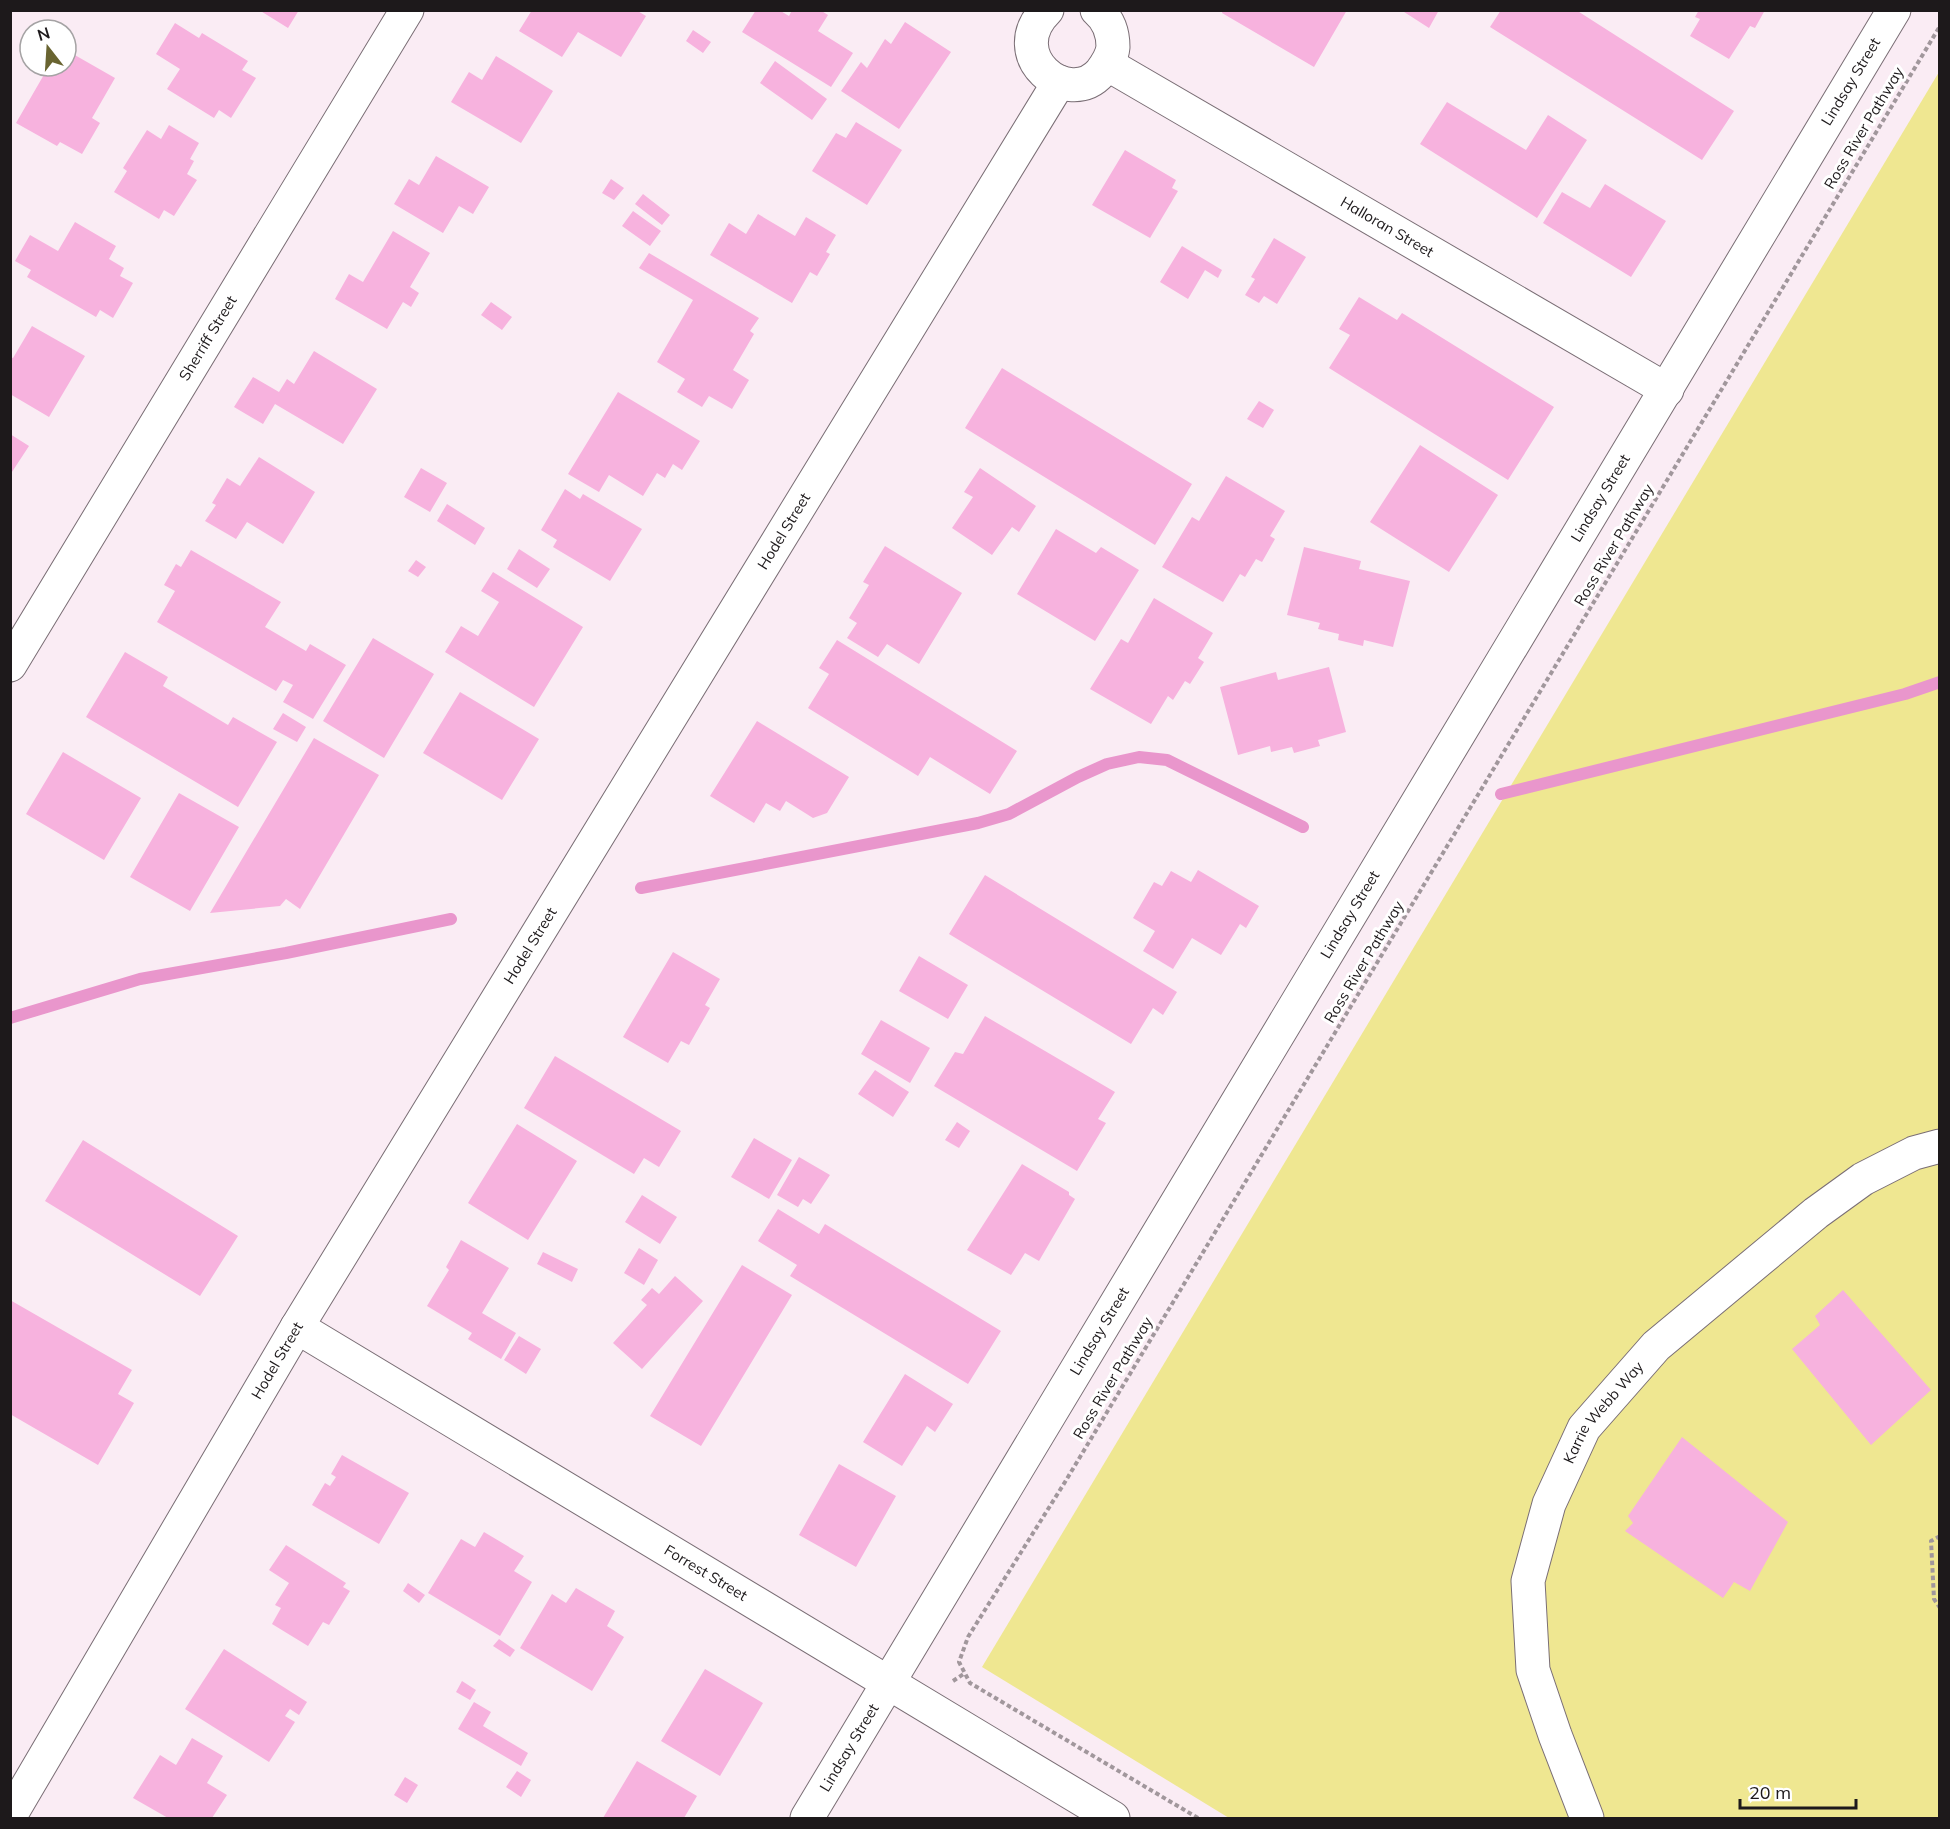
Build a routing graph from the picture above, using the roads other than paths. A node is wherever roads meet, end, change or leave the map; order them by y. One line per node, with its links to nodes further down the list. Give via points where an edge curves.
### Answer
1 (407, 10): 8 (street, Sherriff Street)
2 (1097, 10): 5 (street, via 1109,24 1113,38)
3 (1894, 10): 7 (street, Lindsay Street)
4 (1037, 13): 6 (street, via 1031,51 1046,75)
5 (1107, 64): 6 (street, via 1085,82); 7 (street, Halloran Street)
6 (1059, 82): 10 (street, Hodel Street)
7 (1667, 390): 11 (street, Lindsay Street)
8 (10, 665)
9 (1940, 1146): 15 (street, Karrie Webb Way, via 1914,1153 1863,1179 1816,1213 1656,1346 1584,1428 1549,1504 1528,1581 1533,1670)
10 (297, 1328): 11 (street, Forrest Street); 12 (street, Hodel Street)
11 (888, 1684): 13 (street, Lindsay Street); 14 (street, Forrest Street)
12 (12, 1812)
13 (807, 1818)
14 (1113, 1818)
15 (1587, 1818)

